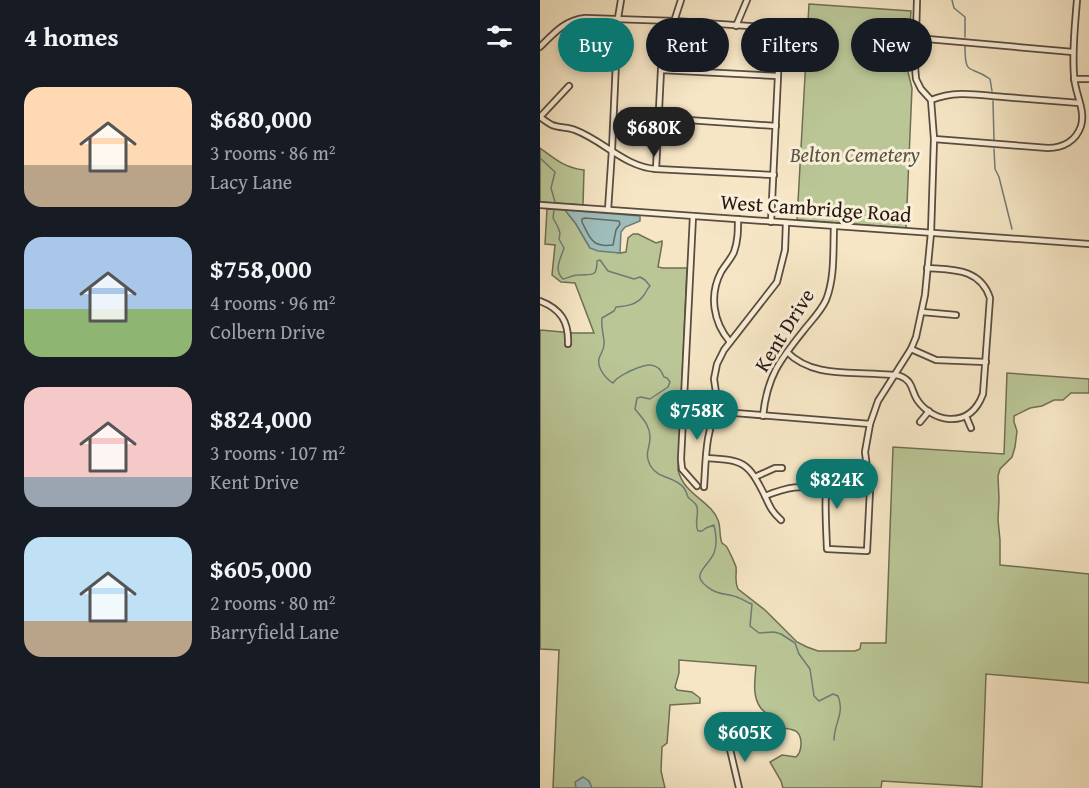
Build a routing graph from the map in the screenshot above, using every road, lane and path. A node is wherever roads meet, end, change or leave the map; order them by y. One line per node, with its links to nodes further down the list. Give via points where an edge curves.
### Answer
1 (621, 0): 7 (street)
2 (681, 0): 8 (street)
3 (747, 0): 11 (street)
4 (917, 0): 9 (street)
5 (1077, 0): 15 (street)
6 (578, 18): 7 (street)
7 (618, 18)
8 (675, 18)
9 (917, 18)
10 (729, 25): 11 (street)
11 (736, 26): 20 (street, via 779,28)
12 (558, 29): 14 (street)
13 (932, 39): 15 (street)
14 (540, 47)
15 (1073, 52): 21 (street)
16 (616, 72): 30 (street)
17 (662, 72): 27 (street)
18 (701, 72): 20 (street)
19 (915, 72): 24 (street, via 921,89)
20 (778, 76): 28 (street)
21 (1074, 79): 22 (street); 25 (street)
22 (1089, 79)
23 (569, 86): 26 (street)
24 (931, 100): 25 (street, via 970,93); 29 (street)
25 (1079, 103): 29 (street, via 1080,129 1065,145 1048,148)
26 (540, 117): 30 (street)
27 (659, 118): 28 (street); 31 (street)
28 (776, 126): 32 (street)
29 (934, 139): 40 (street)
30 (612, 150): 31 (street, via 634,164); 34 (street)
31 (656, 169): 32 (street)
32 (774, 175): 37 (street)
33 (540, 206): 34 (street, West Cambridge Road)
34 (608, 210): 35 (street, West Cambridge Road)
35 (693, 216): 36 (street, West Cambridge Road); 63 (street, via 681,459 682,469)
36 (738, 219): 37 (street, West Cambridge Road); 46 (street, via 736,245 714,294 716,317)
37 (771, 222): 38 (street, West Cambridge Road)
38 (786, 223): 39 (street, West Cambridge Road); 46 (street, via 785,250 777,282)
39 (834, 226): 40 (street, West Cambridge Road); 49 (street, Kent Drive, via 826,299)
40 (931, 233): 41 (street, West Cambridge Road); 42 (street)
41 (1089, 244)
42 (927, 268): 44 (street); 50 (street, via 971,275 986,289 990,298)
43 (540, 301): 47 (street, via 555,309 565,321)
44 (922, 312): 45 (street); 48 (street)
45 (956, 315)
46 (730, 342): 52 (street, via 715,372)
47 (568, 344)
48 (911, 349): 50 (street, via 936,360); 51 (street)
49 (787, 352): 51 (street, via 820,370); 54 (street, Kent Drive, via 769,384)
50 (986, 362): 55 (street, via 983,394 977,407)
51 (895, 375): 53 (street, via 910,384); 57 (street)
52 (720, 405): 54 (street, via 735,413); 59 (street, via 710,425)
53 (928, 411): 55 (street, via 947,419); 56 (street)
54 (763, 416): 57 (street)
55 (966, 416): 58 (street)
56 (920, 422)
57 (870, 424): 61 (street)
58 (971, 428)
59 (706, 458): 62 (street, via 738,461); 64 (street)
60 (782, 468): 62 (street)
61 (867, 468): 65 (street, via 828,470); 65 (street, via 867,550 827,549)
62 (755, 477): 66 (street)
63 (697, 486)
64 (704, 487)
65 (825, 488): 66 (street, via 795,486)
66 (765, 496): 67 (street)
67 (781, 520)
68 (732, 734): 69 (street, via 729,745)
69 (739, 788)

